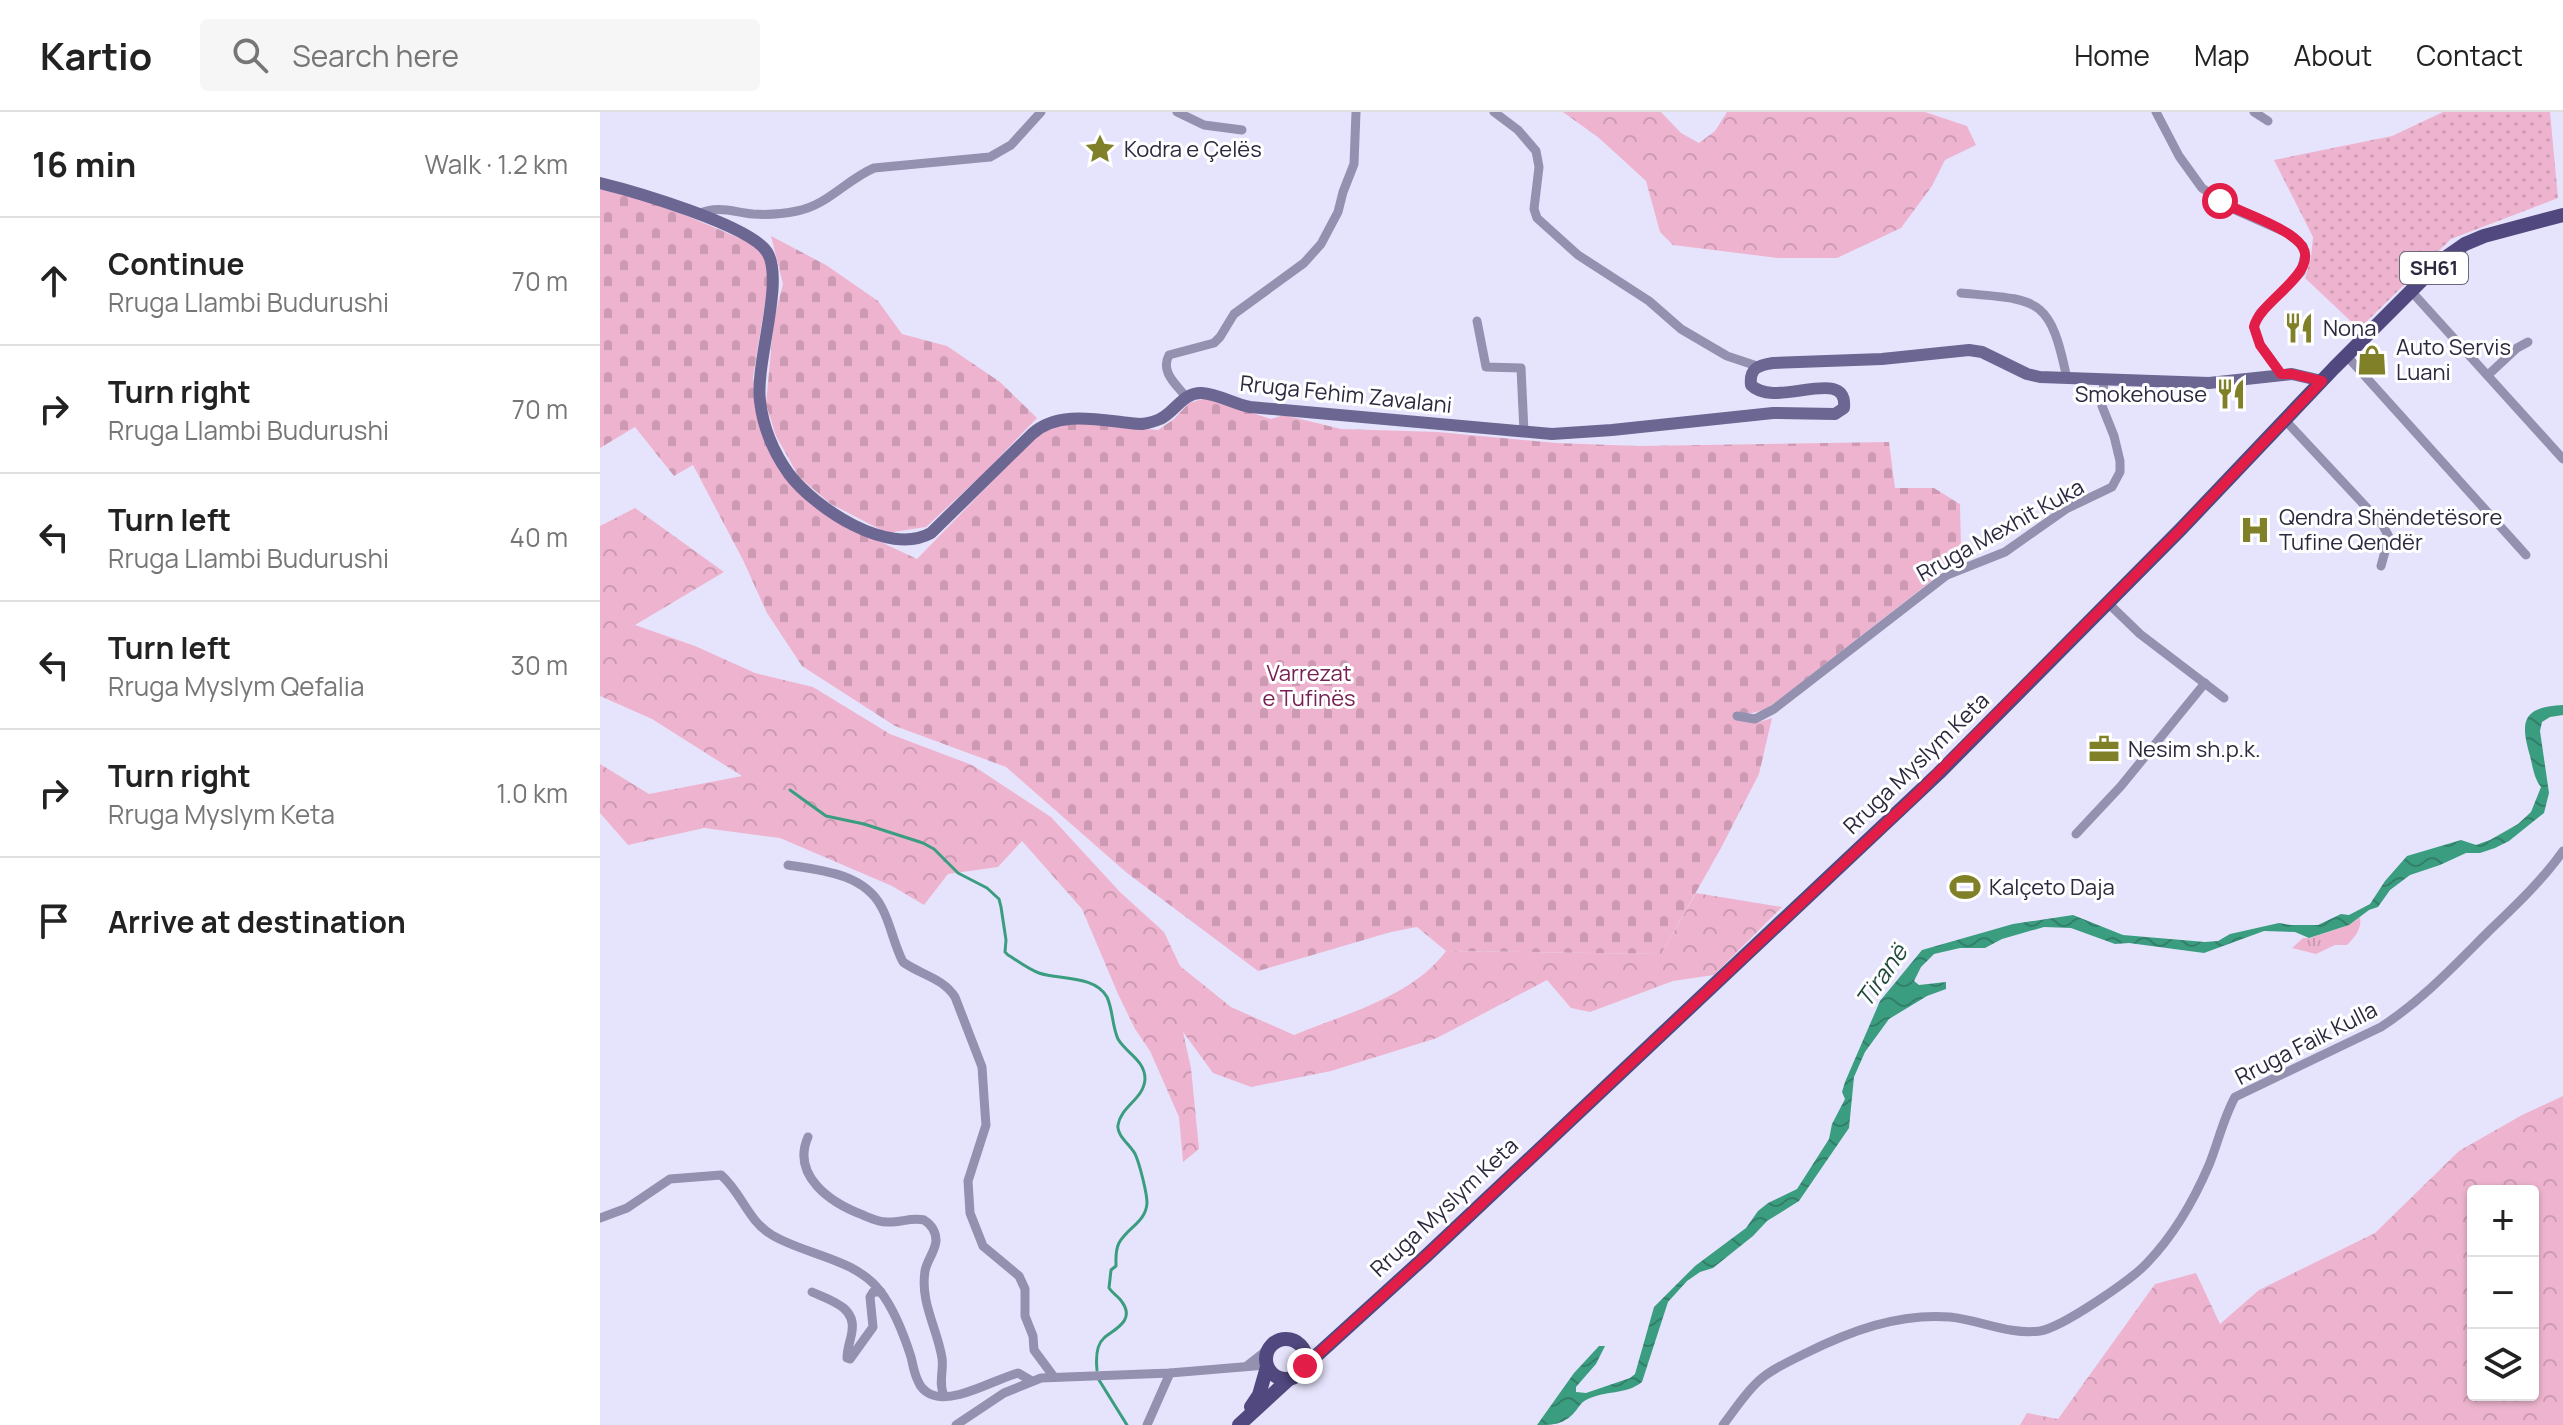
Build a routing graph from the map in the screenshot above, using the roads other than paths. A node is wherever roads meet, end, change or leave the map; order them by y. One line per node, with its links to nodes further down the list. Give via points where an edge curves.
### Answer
1 (1041, 112): 10 (street, via 1011,145 990,157 874,168 826,200 794,212 755,214 718,208)
2 (1177, 112): 8 (street, via 1204,125)
3 (1356, 112): 23 (street, via 1354,164 1330,230 1304,263 1234,314 1214,343 1169,355 1166,370)
4 (1494, 112): 17 (street, via 1536,151 1537,218 1578,255 1649,301 1681,329 1727,356)
5 (2156, 112): 18 (street, via 2202,188 2303,246 2301,272 2260,313 2254,327)
6 (2254, 112): 7 (street)
7 (2268, 121)
8 (1242, 130)
9 (600, 183): 10 (street)
10 (698, 214): 23 (street, via 763,247 772,264 759,399 780,460 811,497 878,536 914,540 931,533 1048,422 1142,424 1162,419)
11 (2563, 215): 12 (main road, Rruga Myslym Keta / SH61, via 2465,244)
12 (2411, 291): 16 (main road, Rruga Myslym Keta / SH61); 19 (street)
13 (1961, 293): 20 (street, via 2017,298 2039,308 2055,333)
14 (1477, 321): 25 (street, via 1486,367 1521,368)
15 (2528, 342): 19 (street)
16 (2346, 355): 22 (main road, Rruga Myslym Keta / SH61); 27 (street)
17 (1757, 366): 20 (street, via 1969,350 2027,374); 25 (street, Rruga Fehim Zavalani, via 1750,380 1759,391 1829,387 1844,397 1844,408 1829,414 1773,413 1582,433)
18 (2281, 374): 21 (street, via 2209,383); 22 (street)
19 (2488, 375): 26 (street)
20 (2067, 379): 21 (street)
21 (2104, 379): 32 (street, Rruga Mexhit Kuka, via 2102,406 2120,461 2112,487 2066,509 2005,552 1947,575 1774,709 1755,719)
22 (2322, 381): 24 (main road, Rruga Myslym Keta / SH61)
23 (1186, 397): 25 (street, Rruga Fehim Zavalani, via 1203,393 1250,407)
24 (2285, 420): 28 (street, via 2382,524 2389,537); 29 (main road, Rruga Myslym Keta / SH61)
25 (1524, 432)
26 (2563, 459)
27 (2526, 555)
28 (2381, 566)
29 (2108, 603): 30 (street); 40 (main road, Rruga Myslym Keta / SH61, via 1893,817)
30 (2205, 683): 31 (street); 33 (street)
31 (2224, 698)
32 (1737, 716)
33 (2076, 834)
34 (2563, 851): 53 (street, Rruga Faik Kulla, via 2406,1010 2235,1097 2197,1191 2162,1246 2135,1275 2054,1327 2026,1331 1956,1318 1909,1317 1857,1331 1762,1377)
35 (788, 865): 46 (street, via 844,876 865,886 883,909 903,962 940,981 955,997 982,1067 985,1100 986,1125 968,1181 970,1213 983,1246 1023,1282 1025,1321 1034,1350)
36 (808, 1137): 49 (street, via 804,1146 809,1174 835,1203 882,1221 917,1218 934,1230 925,1304 939,1345)
37 (600, 1218): 39 (street, via 627,1208 670,1179 721,1175 762,1228 855,1271)
38 (812, 1292): 39 (street, via 850,1313 850,1359 873,1327 870,1297)
39 (881, 1292): 49 (street, via 921,1387)
40 (1330, 1341): 41 (main road); 43 (main road, Rruga Myslym Keta / SH61)
41 (1297, 1343): 42 (main road, via 1281,1339); 43 (main road, via 1306,1355)
42 (1267, 1361): 44 (street); 44 (street); 47 (main road, via 1276,1377); 52 (main road, SH61, via 1259,1395)
43 (1305, 1366): 47 (main road, SH61)
44 (1245, 1367): 45 (street)
45 (1170, 1373): 46 (street); 51 (street)
46 (1057, 1377): 48 (street)
47 (1289, 1379): 52 (main road, SH61)
48 (1030, 1380): 49 (street, via 1018,1373); 50 (street)
49 (944, 1395)
50 (956, 1425)
51 (1147, 1425)
52 (1239, 1425)
53 (1723, 1425)

